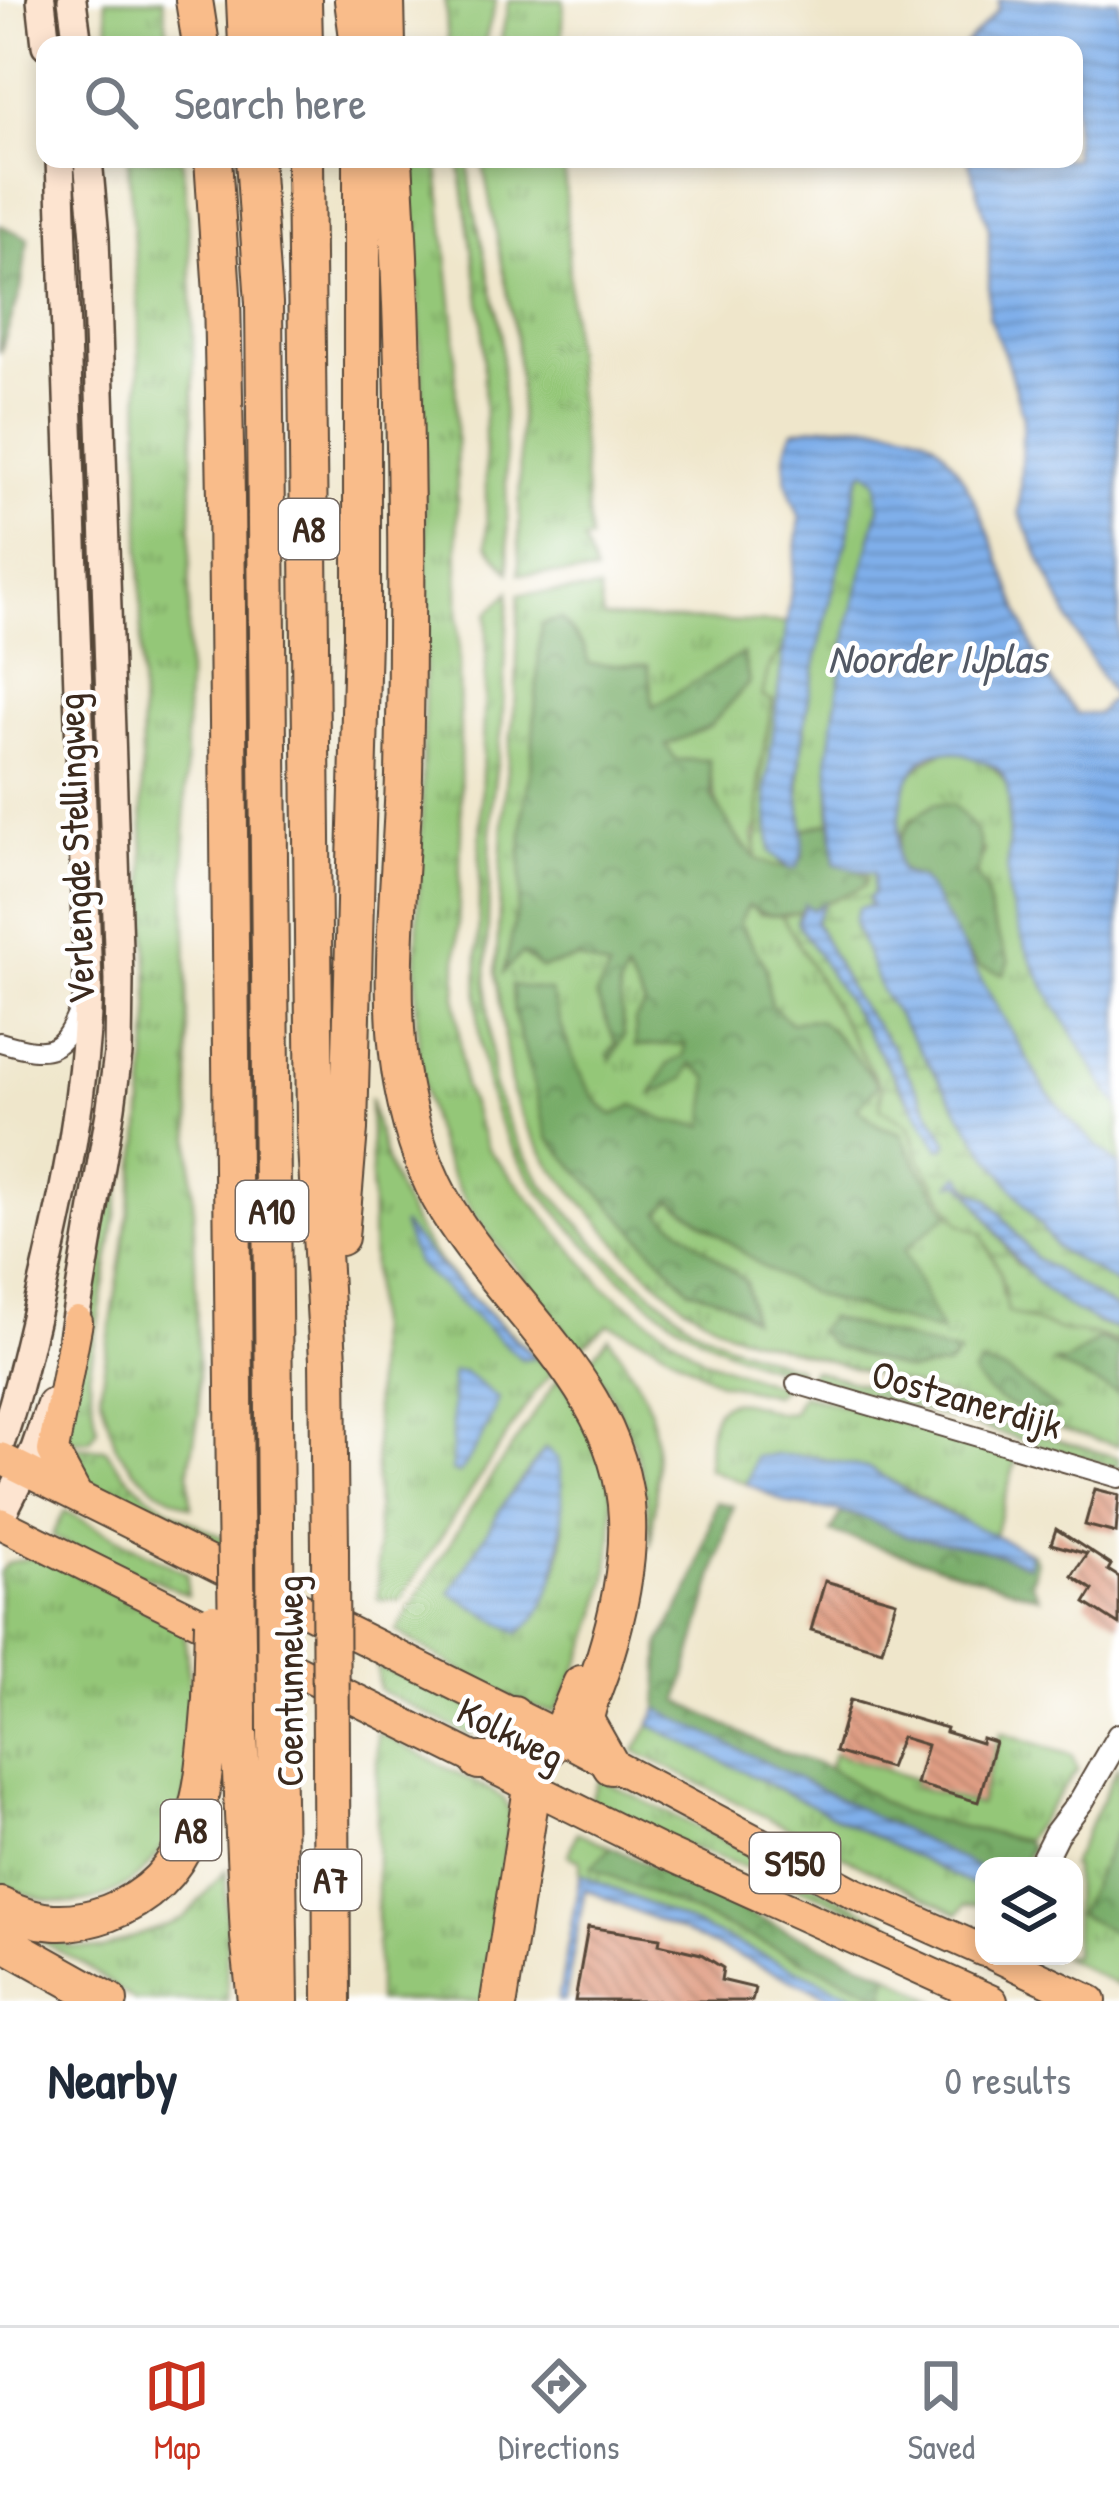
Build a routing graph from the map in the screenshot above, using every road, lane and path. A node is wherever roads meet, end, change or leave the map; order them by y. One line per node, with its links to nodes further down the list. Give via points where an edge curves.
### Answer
1 (41, 0): 10 (main road)
2 (72, 0): 11 (main road)
3 (194, 0): 12 (highway)
4 (244, 0): 13 (highway)
5 (272, 0): 14 (highway)
6 (303, 0): 15 (highway)
7 (353, 0): 16 (highway)
8 (364, 0): 17 (highway)
9 (386, 0): 18 (highway)
10 (45, 36)
11 (77, 36)
12 (200, 36)
13 (247, 36)
14 (273, 36)
15 (304, 36)
16 (359, 36)
17 (361, 36)
18 (387, 36)
19 (60, 168): 28 (main road, Verlengde Stellingweg)
20 (89, 168): 30 (main road, Verlengde Stellingweg, via 119,999 112,1107)
21 (214, 168): 39 (highway, A8, bridge, via 226,498 231,1107)
22 (255, 168): 27 (highway, A10)
23 (271, 168): 27 (highway, A10)
24 (305, 168): 31 (highway, A8, via 315,1127)
25 (362, 168): 31 (highway, A8, via 364,510 350,1129)
26 (395, 168): 38 (highway, via 405,496 397,971 403,1090 447,1210 574,1375 613,1446 627,1515)
27 (263, 303): 56 (highway, A10, bridge)
28 (88, 985): 29 (street, via 62,1044 37,1052); 33 (main road, Verlengde Stellingweg, via 86,1070 61,1207)
29 (0, 1042)
30 (77, 1322): 34 (main road, Verlengde Stellingweg, via 42,1434); 36 (main road, via 52,1451)
31 (328, 1360): 57 (highway, Coentunnelweg / A7, bridge)
32 (796, 1384): 35 (street, Oostzanerdijk)
33 (0, 1444)
34 (13, 1463): 36 (main road, Kolkweg); 37 (main road, Verlengde Stellingweg)
35 (1119, 1478)
36 (77, 1496): 40 (main road, Kolkweg)
37 (0, 1521): 42 (main road, Kolkweg)
38 (623, 1576): 43 (highway); 44 (highway, via 585,1720)
39 (225, 1706): 48 (highway, A8, via 193,1825 165,1877 124,1907 71,1924 22,1918); 55 (highway, A8)
40 (513, 1714): 43 (highway)
41 (1119, 1736): 45 (street)
42 (478, 1761): 43 (highway)
43 (541, 1761): 44 (main road, Kolkweg / S150); 53 (main road, Kolkweg / S150, via 718,1879); 58 (highway)
44 (611, 1766): 50 (main road, Kolkweg / S150, via 854,1893)
45 (1082, 1800): 46 (street); 47 (street)
46 (1044, 1857)
47 (1061, 1857)
48 (0, 1906)
49 (0, 1940): 54 (highway)
50 (975, 1946)
51 (996, 1965): 53 (street)
52 (1017, 1965): 59 (main road, Kolkweg / S150)
53 (985, 2000)
54 (109, 2001)
55 (256, 2001)
56 (280, 2001)
57 (332, 2001)
58 (500, 2001)
59 (1091, 2001)

